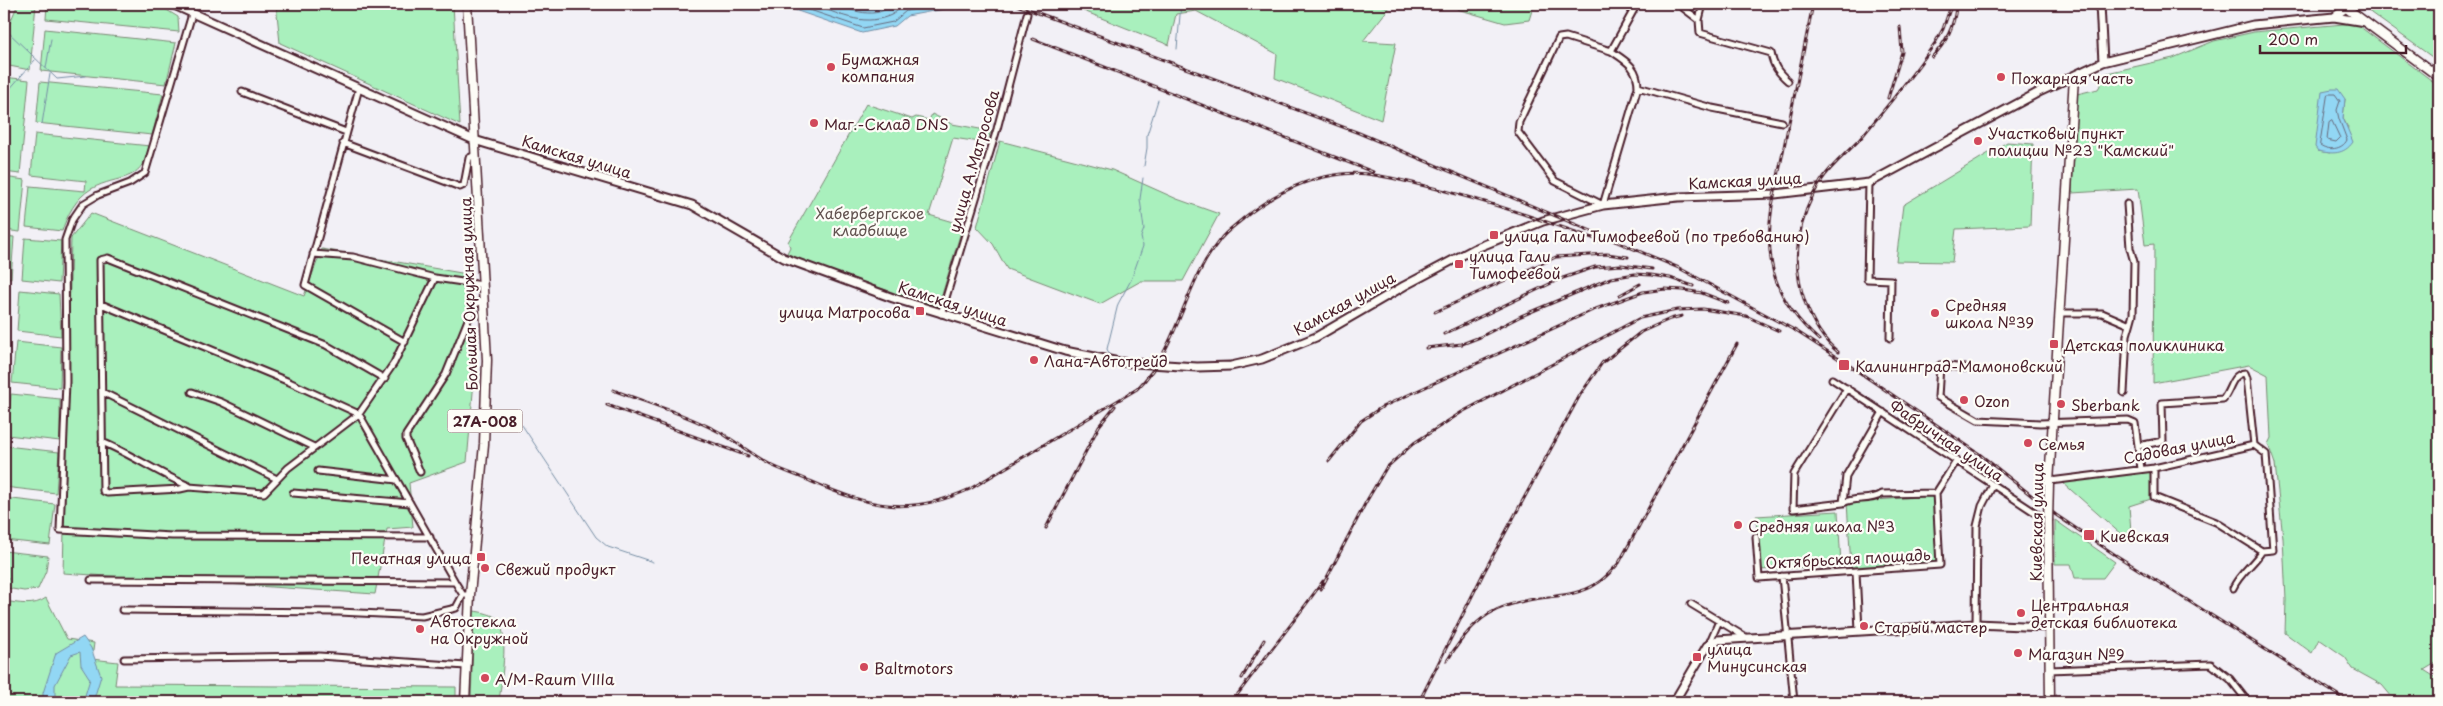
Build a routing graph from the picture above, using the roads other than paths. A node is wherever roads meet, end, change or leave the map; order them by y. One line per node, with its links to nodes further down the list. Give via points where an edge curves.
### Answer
1 (172, 4): 8 (main road, Камская улица)
2 (467, 4): 23 (main road, Большая Окружная улица / 27А-008)
3 (1637, 4): 13 (street)
4 (1678, 4): 11 (street)
5 (1703, 4): 11 (street)
6 (2100, 4): 14 (main road)
7 (2344, 6): 10 (main road, Камская улица); 12 (main road)
8 (192, 14): 19 (main road, Камская улица); 69 (street, via 145,173 83,204 72,220 65,240 66,382 60,530 172,536)
9 (1027, 14): 35 (street, улица А.Матросова, via 997,129)
10 (2334, 16): 12 (main road); 14 (main road, Камская улица, via 2253,25)
11 (1698, 20): 17 (street, via 1700,34 1771,53 1773,62)
12 (2365, 22): 15 (main road)
13 (1610, 50): 18 (street, via 1633,66 1638,76); 28 (street, via 1566,37 1559,38 1522,114 1518,132 1555,181)
14 (2103, 62): 16 (main road, Камская улица)
15 (2439, 76)
16 (2074, 77): 26 (main road, Камская улица, via 2041,91); 34 (main road, Киевская улица)
17 (1788, 81)
18 (1638, 87): 21 (street, via 1712,108); 28 (street)
19 (359, 88): 22 (street); 23 (main road, Камская улица)
20 (242, 92): 22 (street)
21 (1782, 122)
22 (346, 132): 24 (street)
23 (474, 140): 25 (main road, Большая Окружная улица / 27А-008); 35 (main road, Камская улица, via 692,205 784,258)
24 (343, 143): 25 (street, via 460,188 464,185 468,158); 29 (street)
25 (475, 155): 31 (main road, Большая Окружная улица / 27А-008)
26 (1869, 183): 28 (main road, Камская улица, via 1775,194 1678,197); 37 (street, via 1867,279 1891,280)
27 (2127, 204): 36 (street, via 2134,262)
28 (1603, 205): 35 (main road, Камская улица, via 1543,221 1482,246 1316,337 1262,359 1239,364 1189,367 1119,362 1065,351)
29 (314, 254): 30 (street, via 353,258); 38 (street, via 305,285)
30 (435, 278): 31 (street); 38 (street)
31 (483, 285): 32 (main road, Большая Окружная улица / 27А-008)
32 (484, 300): 57 (street, via 474,305 446,374 406,435); 76 (main road, Большая Окружная улица / 27А-008, via 487,360 484,444)
33 (101, 304): 40 (street, via 100,260 108,258 326,345); 43 (street); 47 (street)
34 (2059, 312): 36 (street, via 2102,312); 48 (main road, Киевская улица)
35 (941, 314)
36 (2130, 325): 45 (street)
37 (1890, 338)
38 (405, 342): 40 (street)
39 (1965, 368): 48 (street, via 1940,365 1938,397 1978,420)
40 (385, 379): 47 (street)
41 (1832, 379): 42 (street, Фабричная улица)
42 (1847, 388): 46 (street, Фабричная улица); 66 (street, via 1794,474 1794,509)
43 (102, 392): 49 (street); 58 (street)
44 (192, 392): 52 (street, via 221,402)
45 (2124, 393)
46 (1883, 412): 53 (street, Фабричная улица); 66 (street, via 1846,476)
47 (359, 414): 52 (street); 59 (street)
48 (2053, 421): 51 (street, via 2128,420 2136,423); 60 (main road, Киевская улица)
49 (102, 442): 62 (street); 62 (street, via 103,491)
50 (2254, 445): 51 (street, via 2247,378 2245,373 2241,373 2223,399 2162,404 2163,442); 54 (street, Садовая улица); 70 (street, via 2266,454 2273,550)
51 (2138, 446): 55 (street)
52 (314, 447): 58 (street)
53 (1957, 460): 61 (street, Фабричная улица); 64 (street)
54 (2154, 468): 55 (street, Садовая улица); 70 (street, via 2154,497 2216,522)
55 (2141, 469): 60 (street, Садовая улица)
56 (318, 471): 59 (street)
57 (420, 472)
58 (277, 480): 62 (street, via 264,493)
59 (397, 480): 65 (street)
60 (2050, 482): 67 (main road, Киевская улица, bridge)
61 (1993, 486): 67 (street, Фабричная улица); 80 (street, via 1982,506 1977,526)
62 (189, 487)
63 (293, 493): 65 (street)
64 (1936, 493): 66 (street, via 1882,494 1876,498); 71 (street, Октябрьская площадь, via 1940,565)
65 (410, 503): 69 (street)
66 (1843, 503)
67 (2048, 521): 81 (main road, Киевская улица)
68 (1756, 537): 72 (street, Октябрьская площадь, via 1759,578)
69 (430, 538): 74 (street)
70 (2262, 551): 75 (street)
71 (1856, 572): 72 (street, Октябрьская площадь); 82 (street)
72 (1782, 576): 83 (street)
73 (91, 580): 74 (street)
74 (455, 582): 76 (street)
75 (2232, 588)
76 (466, 595): 78 (street, via 456,608 422,616); 87 (main road, Большая Окружная улица / 27А-008)
77 (1690, 604): 79 (street)
78 (122, 610)
79 (1719, 621): 84 (street); 85 (street)
80 (1976, 624): 81 (main road); 82 (main road)
81 (2048, 627): 88 (main road, Киевская улица)
82 (1860, 630): 83 (main road)
83 (1789, 636): 84 (main road); 91 (street)
84 (1747, 638): 85 (main road, via 1717,640)
85 (1707, 646): 90 (main road)
86 (124, 659): 87 (street, via 319,656)
87 (466, 666): 89 (main road, Большая Окружная улица / 27А-008)
88 (2049, 670): 92 (main road, Киевская улица); 93 (street, via 2211,664 2230,678)
89 (465, 702)
90 (1674, 702)
91 (1794, 702)
92 (2050, 702)
93 (2248, 702)

